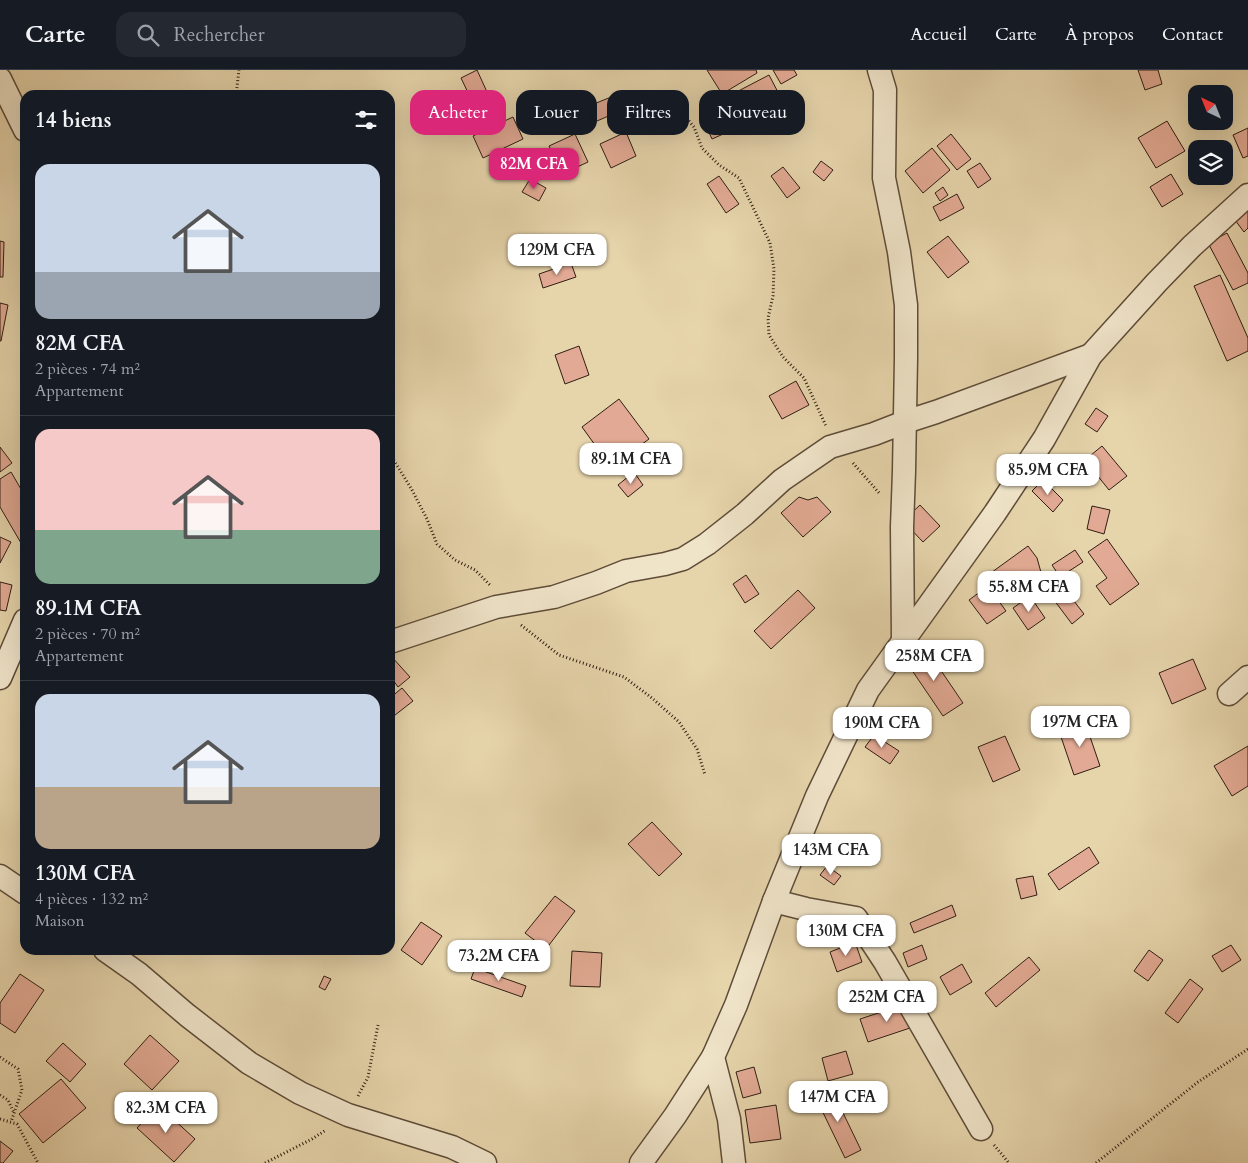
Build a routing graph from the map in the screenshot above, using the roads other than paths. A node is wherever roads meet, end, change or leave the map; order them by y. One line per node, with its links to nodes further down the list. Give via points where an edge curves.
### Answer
1 (879, 70): 6 (street, via 885,90 884,178 906,305)
2 (0, 79): 3 (street)
3 (20, 120)
4 (1248, 195): 5 (street, via 1192,246)
5 (1091, 356): 6 (street); 9 (street, via 1044,439 1001,505)
6 (905, 422): 8 (street, via 830,447 782,480 745,514 684,559 626,571 554,597 496,607); 9 (street)
7 (20, 632): 11 (street)
8 (395, 640)
9 (903, 640): 13 (street, via 868,690 817,796)
10 (1248, 677): 12 (street)
11 (0, 678)
12 (1229, 694)
13 (774, 901): 15 (street); 16 (street, via 856,918 885,962)
14 (113, 955): 17 (street, via 249,1063 300,1093 348,1115 452,1147)
15 (713, 1057): 18 (street); 19 (street, via 729,1119)
16 (981, 1129)
17 (486, 1163)
18 (641, 1163)
19 (734, 1163)

